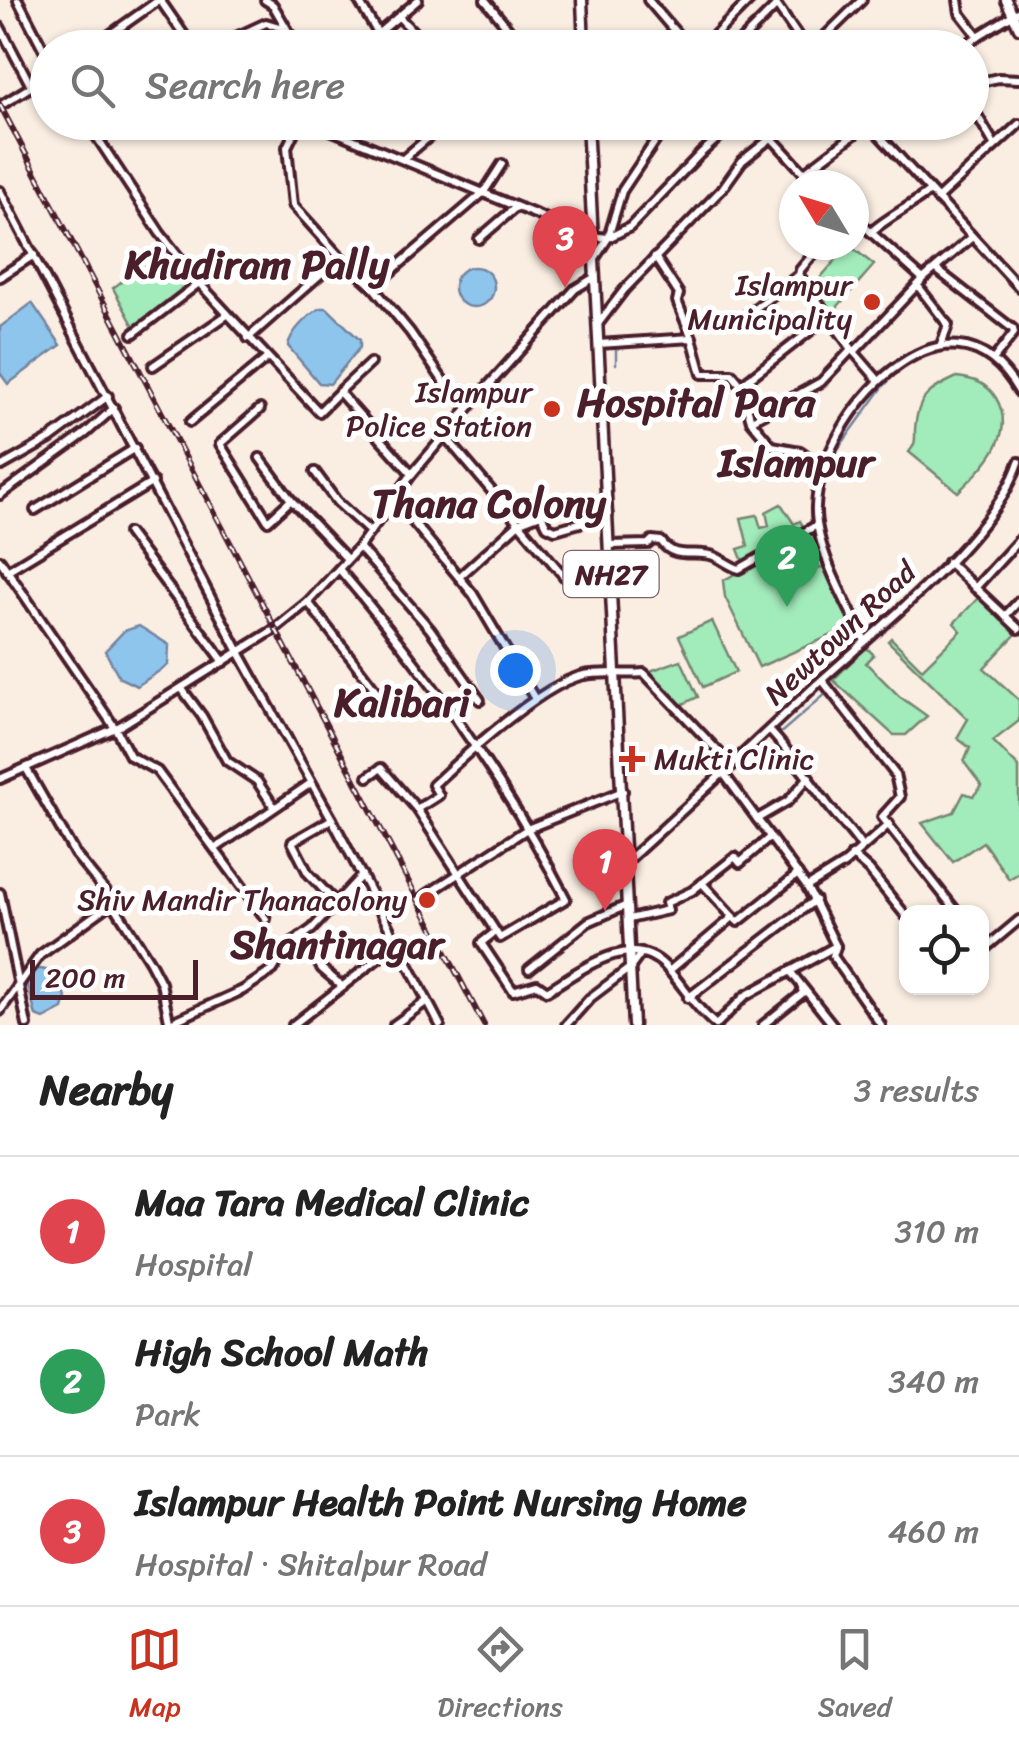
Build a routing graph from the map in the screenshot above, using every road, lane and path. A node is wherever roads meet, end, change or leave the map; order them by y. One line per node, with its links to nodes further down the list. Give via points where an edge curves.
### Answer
1 (18, 0): 20 (street)
2 (160, 0): 13 (street); 22 (street)
3 (265, 0): 19 (street)
4 (358, 0): 24 (street)
5 (418, 0): 16 (street)
6 (484, 0): 27 (street)
7 (582, 0): 28 (main road)
8 (648, 0): 29 (street)
9 (750, 0): 30 (street)
10 (862, 0): 33 (street)
11 (958, 0): 34 (street)
12 (1006, 0): 15 (main road)
13 (146, 2): 21 (street)
14 (774, 3): 31 (street); 32 (street)
15 (1016, 13): 18 (main road); 35 (street)
16 (398, 17): 25 (street); 26 (street)
17 (0, 27): 38 (street)
18 (1019, 28)
19 (286, 29): 23 (street, via 266,23)
20 (34, 30)
21 (113, 30)
22 (181, 30)
23 (251, 30)
24 (376, 30)
25 (384, 30)
26 (411, 30)
27 (509, 30)
28 (583, 30)
29 (674, 30)
30 (720, 30)
31 (750, 30)
32 (795, 30)
33 (829, 30)
34 (974, 30)
35 (988, 30)
36 (1019, 79): 37 (street)
37 (989, 80)
38 (28, 82)
39 (30, 87): 40 (street)
40 (3, 104)
41 (1019, 124): 54 (street)
42 (989, 135): 54 (street)
43 (100, 140): 78 (street)
44 (290, 140): 70 (street, via 293,204)
45 (355, 140): 55 (street)
46 (426, 140): 55 (street)
47 (588, 140): 65 (main road, NH27)
48 (656, 140): 67 (street, via 622,191)
49 (716, 140): 67 (street, via 630,227)
50 (767, 140): 71 (street)
51 (773, 140): 57 (street)
52 (849, 140): 58 (street)
53 (884, 140): 61 (street)
54 (994, 144): 62 (street)
55 (403, 160): 60 (street)
56 (502, 164): 60 (street)
57 (804, 170)
58 (809, 170)
59 (0, 191): 69 (street)
60 (484, 192): 63 (street); 81 (street)
61 (930, 192): 62 (street); 64 (street)
62 (937, 199): 68 (street)
63 (516, 207): 65 (street); 66 (street)
64 (871, 232): 79 (street)
65 (590, 237): 67 (street); 72 (main road, NH27)
66 (479, 238)
67 (608, 238): 72 (street)
68 (971, 238): 74 (street); 80 (street)
69 (34, 255): 76 (street); 102 (street)
70 (340, 257): 81 (street); 88 (street)
71 (655, 257): 85 (street); 89 (street, via 679,294)
72 (594, 260): 77 (main road, NH27)
73 (809, 260): 75 (street)
74 (936, 268): 79 (street); 95 (street, via 1013,329)
75 (799, 275): 83 (street); 84 (street)
76 (0, 277)
77 (595, 277): 85 (main road, NH27); 103 (street, via 575,289)
78 (200, 283): 82 (street); 87 (street)
79 (920, 283): 86 (street); 93 (street)
80 (1019, 286)
81 (373, 287): 103 (street)
82 (227, 315): 88 (street); 97 (street)
83 (745, 316)
84 (828, 318): 93 (street); 99 (street)
85 (597, 326): 90 (main road, NH27)
86 (948, 326): 91 (street); 92 (street)
87 (133, 334)
88 (248, 338): 94 (street)
89 (692, 338): 90 (street); 99 (street, via 702,374 732,374)
90 (598, 344): 123 (main road, NH27)
91 (940, 346): 92 (street); 98 (street, via 910,356)
92 (962, 346): 95 (street)
93 (853, 350): 98 (street); 106 (street, via 820,382)
94 (266, 359): 101 (street, via 319,412); 107 (street)
95 (993, 360): 100 (street)
96 (370, 363): 101 (street)
97 (153, 366)
98 (879, 381): 112 (street, via 838,433)
99 (741, 386): 106 (street)
100 (1018, 390)
101 (339, 392): 115 (street)
102 (108, 396): 104 (street); 111 (street)
103 (470, 406): 108 (street)
104 (114, 408): 109 (street); 118 (street)
105 (260, 409): 121 (street, via 220,444 268,521)
106 (751, 421): 112 (street, via 775,448 797,449)
107 (190, 422)
108 (445, 436): 115 (street); 124 (street)
109 (135, 448): 116 (street); 122 (street)
110 (260, 458): 121 (street)
111 (2, 466)
112 (824, 467): 125 (street)
113 (1018, 468): 119 (street, Newtown Road)
114 (315, 472): 126 (street)
115 (412, 474): 120 (street)
116 (153, 482): 135 (street); 144 (street)
117 (1016, 492): 119 (street)
118 (0, 495)
119 (1005, 496): 133 (street, Newtown Road)
120 (394, 499): 126 (street); 136 (street)
121 (290, 500): 131 (street)
122 (35, 510)
123 (608, 515): 124 (street, via 556,530 541,514); 129 (main road, NH27)
124 (520, 522): 136 (street); 137 (street)
125 (818, 525): 129 (street, via 738,569 652,540); 143 (street)
126 (370, 532): 130 (street)
127 (128, 533): 145 (street)
128 (1019, 540): 138 (street)
129 (610, 545): 146 (main road, NH27)
130 (359, 546): 131 (street); 150 (street)
131 (347, 559): 134 (street)
132 (0, 560): 135 (street)
133 (948, 562): 138 (street); 143 (street, Newtown Road)
134 (339, 569): 140 (street); 154 (street)
135 (8, 571): 152 (street)
136 (458, 576): 149 (street)
137 (568, 582)
138 (975, 588): 141 (street)
139 (1019, 601): 141 (street)
140 (308, 602): 144 (street); 151 (street)
141 (1005, 616): 142 (street)
142 (1019, 629)
143 (864, 641): 147 (street, Newtown Road)
144 (239, 652): 145 (street); 161 (street)
145 (224, 662): 148 (street)
146 (616, 676): 149 (street, via 581,676); 155 (street, via 644,673); 162 (main road, NH27)
147 (822, 680): 153 (street, Newtown Road); 167 (street, via 894,774 900,797 882,817)
148 (182, 688): 152 (street); 163 (street, via 227,761 258,780)
149 (535, 699): 154 (street)
150 (480, 700)
151 (394, 714)
152 (115, 728): 156 (street); 171 (street, via 130,756 158,771)
153 (770, 730): 155 (street, Newtown Road); 158 (street)
154 (477, 748): 164 (street, via 433,785 439,795); 168 (street)
155 (732, 766): 157 (street, Newtown Road)
156 (26, 768): 160 (street); 182 (street)
157 (724, 774): 166 (street); 173 (street, Newtown Road)
158 (809, 776): 166 (street, via 788,801); 170 (street)
159 (368, 777): 164 (street, via 381,768)
160 (0, 779)
161 (310, 784): 163 (street); 165 (street)
162 (623, 791): 168 (street); 173 (main road, NH27)
163 (274, 807): 171 (street)
164 (417, 809): 174 (street)
165 (332, 818): 176 (street); 183 (street, via 292,842 308,873)
166 (757, 820): 169 (street)
167 (889, 824): 170 (street); 185 (street)
168 (527, 829): 174 (street); 191 (street, via 566,898 500,938)
169 (770, 838): 175 (street); 177 (street, via 740,864 734,857)
170 (861, 846): 172 (street)
171 (216, 848): 188 (street)
172 (852, 854): 178 (street); 186 (street)
173 (626, 862): 184 (main road, NH27)
174 (457, 872): 180 (street); 191 (street)
175 (798, 874): 178 (street); 187 (street, via 738,922)
176 (362, 875): 183 (street); 193 (street)
177 (702, 882): 187 (street); 189 (street, via 666,904 668,910)
178 (807, 887): 181 (street)
179 (0, 893): 202 (street)
180 (423, 897)
181 (815, 900): 195 (street); 205 (street)
182 (112, 903): 202 (street, via 40,955); 209 (street, via 162,983)
183 (336, 903): 192 (street)
184 (628, 904): 189 (main road, NH27); 199 (street, via 588,922)
185 (952, 905)
186 (899, 907)
187 (733, 917): 200 (street)
188 (266, 919)
189 (629, 919): 196 (main road, NH27)
190 (1019, 920): 194 (street)
191 (496, 932): 196 (street, via 481,943 513,991 536,984 547,991 591,962)
192 (300, 938): 203 (street); 209 (street, via 273,970 243,990)
193 (398, 943): 203 (street); 206 (street)
194 (989, 943)
195 (836, 946): 201 (street); 220 (street, via 841,972)
196 (630, 952): 197 (street); 198 (main road, NH27)
197 (640, 956): 198 (street); 200 (street, via 654,957)
198 (631, 967): 214 (street); 215 (main road, NH27)
199 (529, 969)
200 (669, 971): 205 (street)
201 (790, 971): 204 (street); 216 (street, via 745,996)
202 (18, 983): 207 (street); 210 (street)
203 (344, 987): 211 (street)
204 (802, 989): 208 (street); 219 (street)
205 (688, 998): 216 (street)
206 (428, 1001): 212 (street); 213 (street)
207 (0, 1012)
208 (778, 1014): 217 (street); 218 (street)
209 (170, 1024)
210 (27, 1025)
211 (293, 1025)
212 (394, 1025)
213 (440, 1025)
214 (566, 1025)
215 (633, 1025)
216 (716, 1025)
217 (763, 1025)
218 (786, 1025)
219 (833, 1025)
220 (880, 1025)

